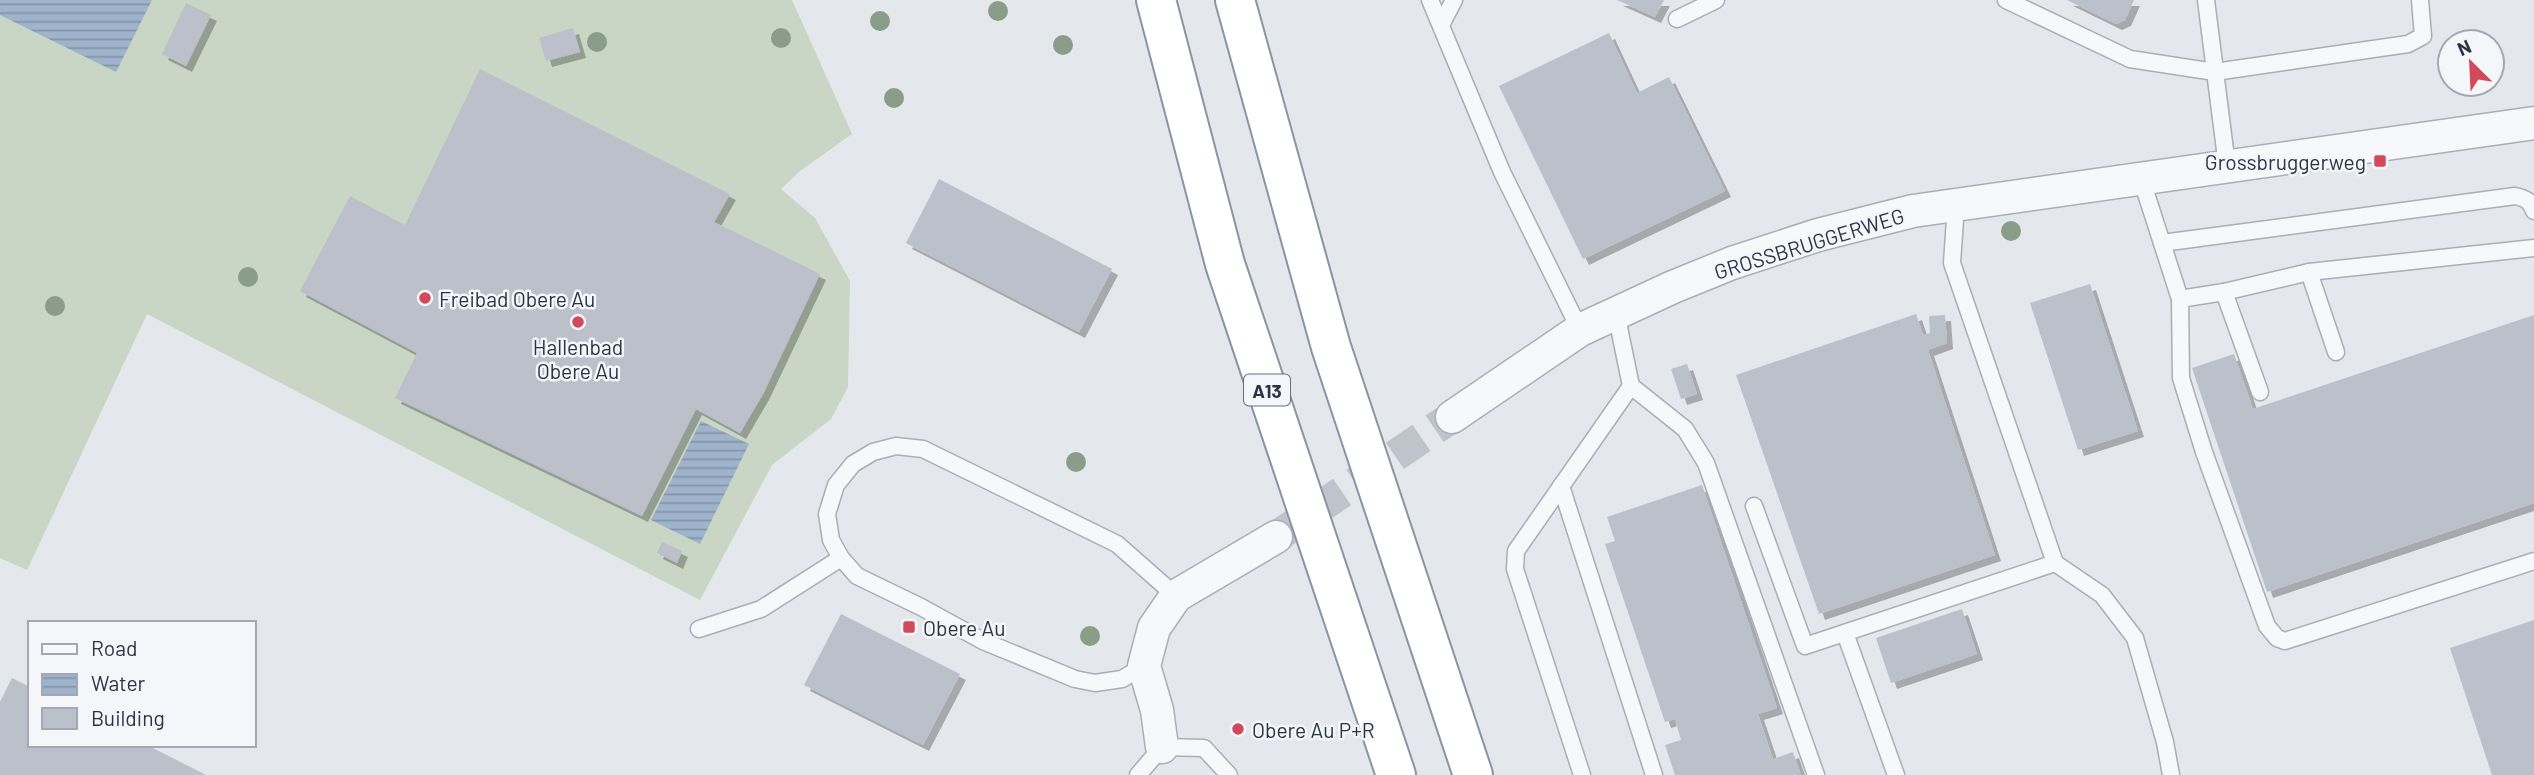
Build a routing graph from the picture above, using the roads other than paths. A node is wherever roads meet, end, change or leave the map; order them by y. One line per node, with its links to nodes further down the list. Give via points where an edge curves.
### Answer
1 (1156, 0): 41 (highway, A13, via 1225,264)
2 (1235, 0): 42 (highway, via 1331,347)
3 (1430, 0): 10 (lane)
4 (1454, 0): 10 (lane)
5 (1716, 0): 9 (lane)
6 (2006, 0): 11 (lane, via 2130,59)
7 (2206, 0): 11 (lane)
8 (2420, 0): 11 (lane, via 2423,36 2408,44)
9 (1677, 19)
10 (1441, 25): 23 (lane, via 1502,172)
11 (2215, 72): 13 (lane)
12 (2534, 122): 13 (street, GROSSBRUGGERWEG)
13 (2227, 166): 14 (street, GROSSBRUGGERWEG)
14 (2141, 178): 15 (street, GROSSBRUGGERWEG); 17 (lane)
15 (1956, 205): 22 (street, GROSSBRUGGERWEG, via 1818,235 1732,264); 33 (lane, via 1952,263)
16 (2534, 211): 17 (lane, via 2532,204 2515,196)
17 (2162, 243): 21 (lane)
18 (2534, 248): 19 (lane)
19 (2309, 272): 20 (lane); 24 (lane)
20 (2224, 292): 21 (lane); 26 (lane)
21 (2180, 299): 32 (lane, via 2181,379 2267,626 2277,638 2285,641)
22 (1616, 313): 23 (street, GROSSBRUGGERWEG); 25 (lane)
23 (1580, 330): 27 (street, GROSSBRUGGERWEG)
24 (2336, 352)
25 (1631, 386): 28 (lane); 45 (lane, via 1685,429 1706,463)
26 (2260, 392)
27 (1452, 418)
28 (1561, 486): 43 (lane, via 1516,551 1515,569); 44 (lane)
29 (1754, 506): 36 (lane, via 1805,646)
30 (1276, 537): 34 (street)
31 (841, 558): 34 (lane, via 831,540 827,514 836,485 853,464 873,452 896,446 923,449 1117,544); 35 (lane, via 761,609); 37 (lane, via 857,576 983,641 1075,679 1095,683 1122,679)
32 (2534, 561)
33 (2055, 563): 36 (lane); 47 (lane, via 2102,595 2135,638)
34 (1176, 596): 37 (street, via 1154,628)
35 (699, 629)
36 (1844, 633): 46 (lane)
37 (1144, 666): 38 (street)
38 (1163, 747): 39 (lane); 40 (lane, via 1204,748)
39 (1138, 775)
40 (1228, 775)
41 (1396, 775)
42 (1473, 775)
43 (1582, 775)
44 (1654, 775)
45 (1816, 775)
46 (1896, 775)
47 (2171, 775)

